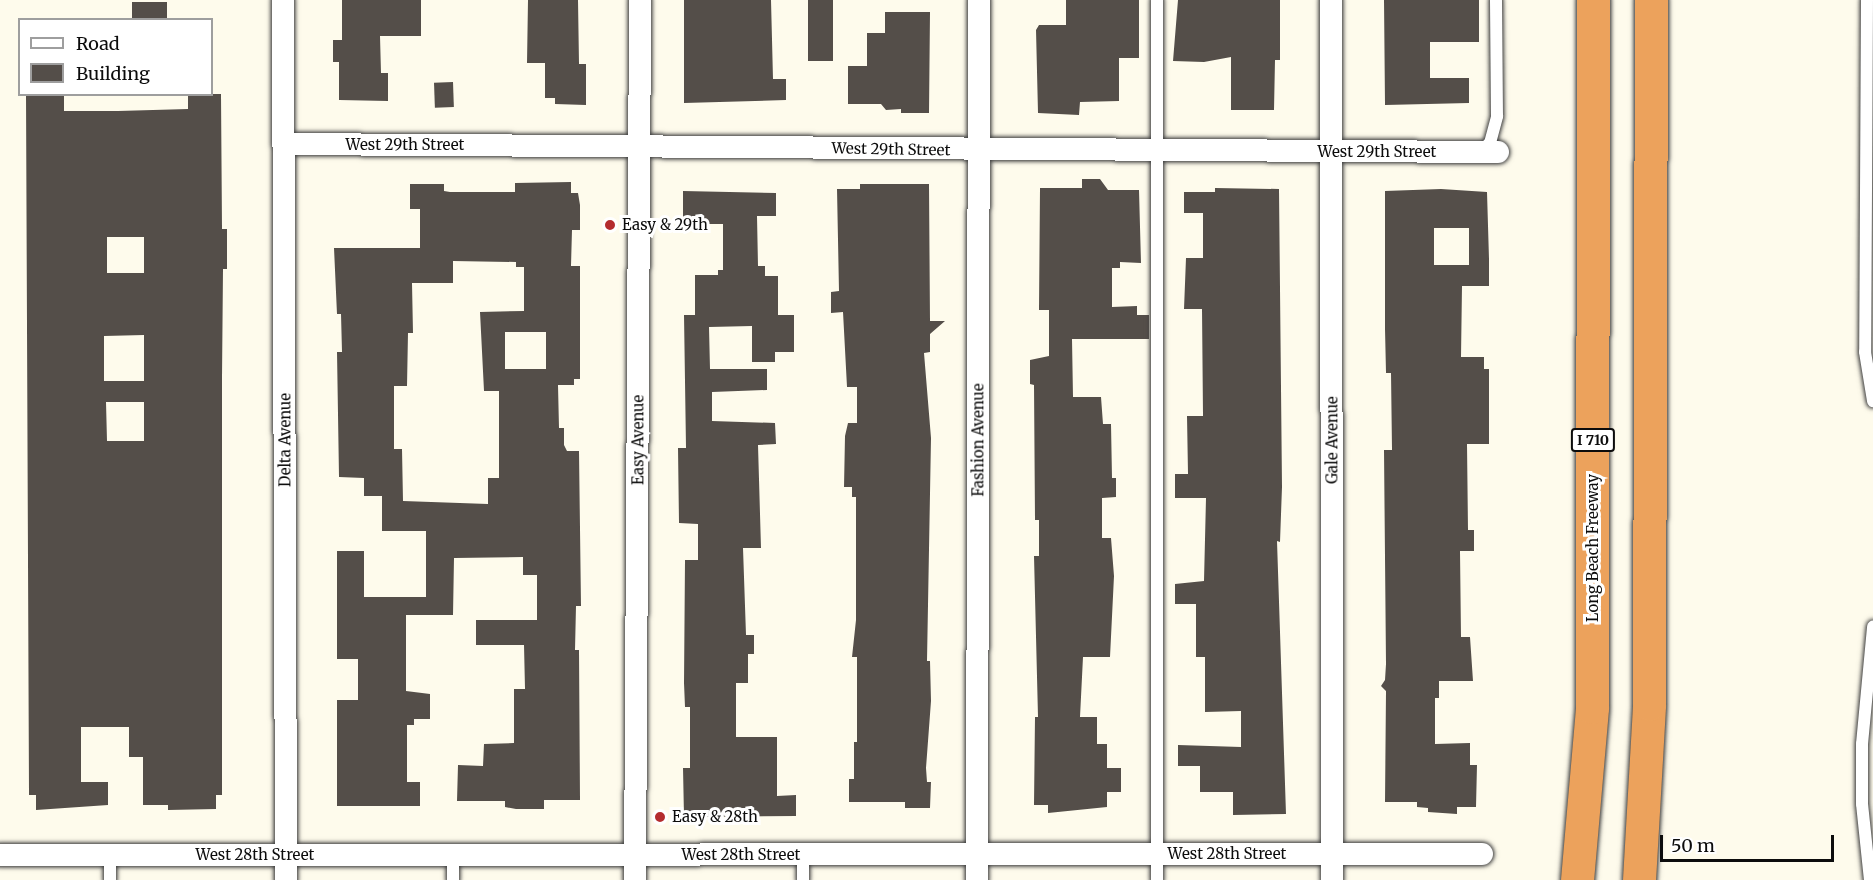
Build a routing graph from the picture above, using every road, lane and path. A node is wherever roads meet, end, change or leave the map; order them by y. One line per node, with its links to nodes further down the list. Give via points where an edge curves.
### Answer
1 (283, 0): 10 (street, Delta Avenue)
2 (640, 0): 11 (street, Easy Avenue)
3 (979, 0): 12 (street, Fashion Avenue)
4 (1157, 0): 13 (lane)
5 (1331, 0): 15 (street, Gale Avenue)
6 (1496, 0): 14 (lane, via 1497,116)
7 (1593, 0): 36 (highway, Long Beach Freeway / I 710, via 1592,707)
8 (1651, 0): 37 (highway, via 1650,704)
9 (1867, 0): 16 (lane, via 1865,352)
10 (285, 144): 11 (street, West 29th Street); 24 (street, Delta Avenue)
11 (639, 147): 12 (street, West 29th Street); 26 (street, Easy Avenue)
12 (978, 150): 13 (street, West 29th Street); 18 (street, Fashion Avenue)
13 (1157, 151): 15 (street, West 29th Street); 19 (lane)
14 (1489, 152): 15 (street, West 29th Street)
15 (1332, 153): 20 (street, Gale Avenue)
16 (1873, 401)
17 (1873, 627): 38 (lane, via 1862,744 1862,804)
18 (977, 854): 19 (street, West 28th Street); 27 (street, West 28th Street); 33 (street, Fashion Avenue)
19 (1157, 854): 20 (street, West 28th Street); 34 (lane)
20 (1332, 854): 21 (street, West 28th Street); 35 (street, Gale Avenue)
21 (1482, 854)
22 (0, 855): 23 (street, West 28th Street)
23 (110, 855): 24 (street, West 28th Street); 28 (lane)
24 (286, 855): 25 (street, West 28th Street); 29 (street, Delta Avenue)
25 (453, 855): 26 (street, West 28th Street); 30 (lane)
26 (635, 855): 27 (street, West 28th Street); 31 (street, Easy Avenue)
27 (803, 855): 32 (lane)
28 (110, 880)
29 (286, 880)
30 (453, 880)
31 (635, 880)
32 (804, 880)
33 (977, 880)
34 (1157, 880)
35 (1332, 880)
36 (1577, 880)
37 (1639, 880)
38 (1870, 880)

